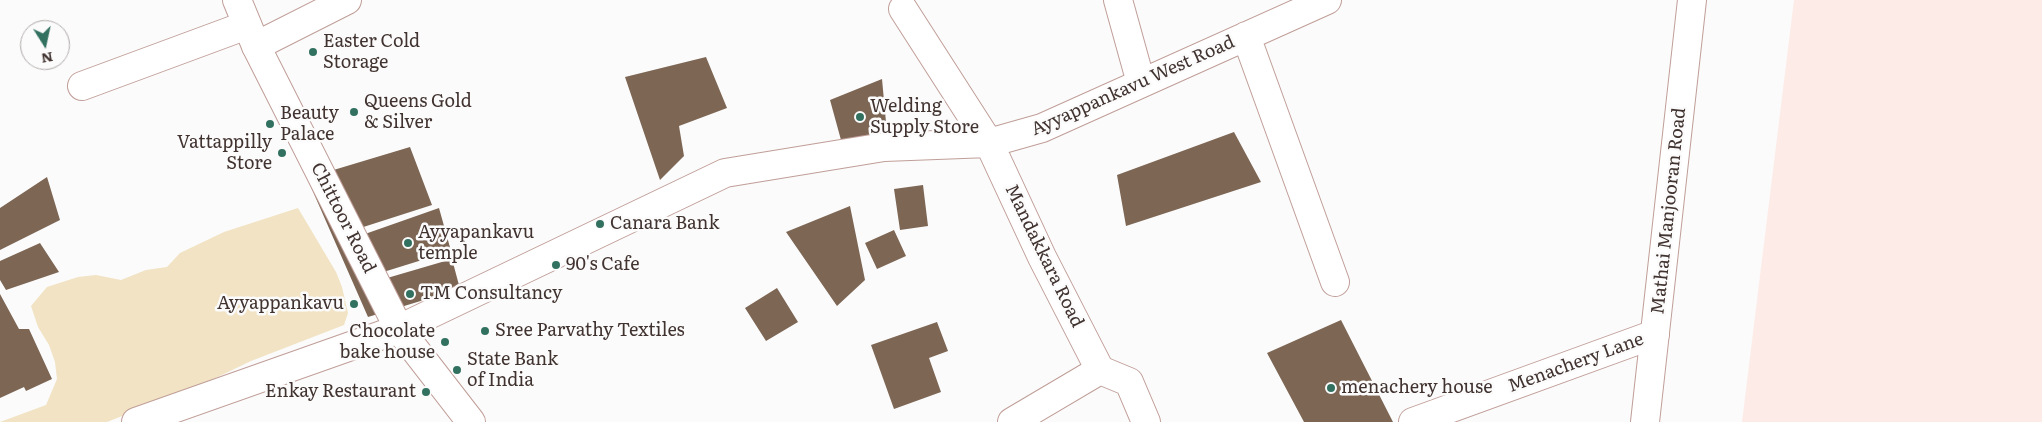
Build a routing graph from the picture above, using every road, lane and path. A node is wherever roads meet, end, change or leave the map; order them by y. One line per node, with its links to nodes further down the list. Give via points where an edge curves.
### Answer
1 (237, 0): 7 (street, Chittoor Road)
2 (347, 0): 7 (street)
3 (1118, 0): 9 (street)
4 (1328, 0): 8 (street, Ayyappankavu West Road)
5 (1692, 0): 14 (street, Mathai Manjooran Road)
6 (903, 9): 11 (street, Mandakkara Road)
7 (251, 35): 10 (street); 13 (street, Chittoor Road)
8 (1246, 36): 9 (street, Ayyappankavu West Road); 12 (street)
9 (1141, 83): 11 (street, Ayyappankavu West Road, via 1042,128)
10 (82, 86)
11 (989, 143): 13 (street, Ayyappankavu West Road, via 884,148 725,173); 15 (street, Mandakkara Road)
12 (1335, 282)
13 (399, 329): 16 (street, Ayyappankavu West Road); 17 (street, Chittoor Road)
14 (1655, 334): 20 (street, Menachery Lane); 21 (street, Mathai Manjooran Road)
15 (1100, 370): 18 (street); 19 (street, via 1129,382)
16 (136, 422)
17 (471, 422)
18 (1012, 422)
19 (1146, 422)
20 (1413, 422)
21 (1645, 422)

